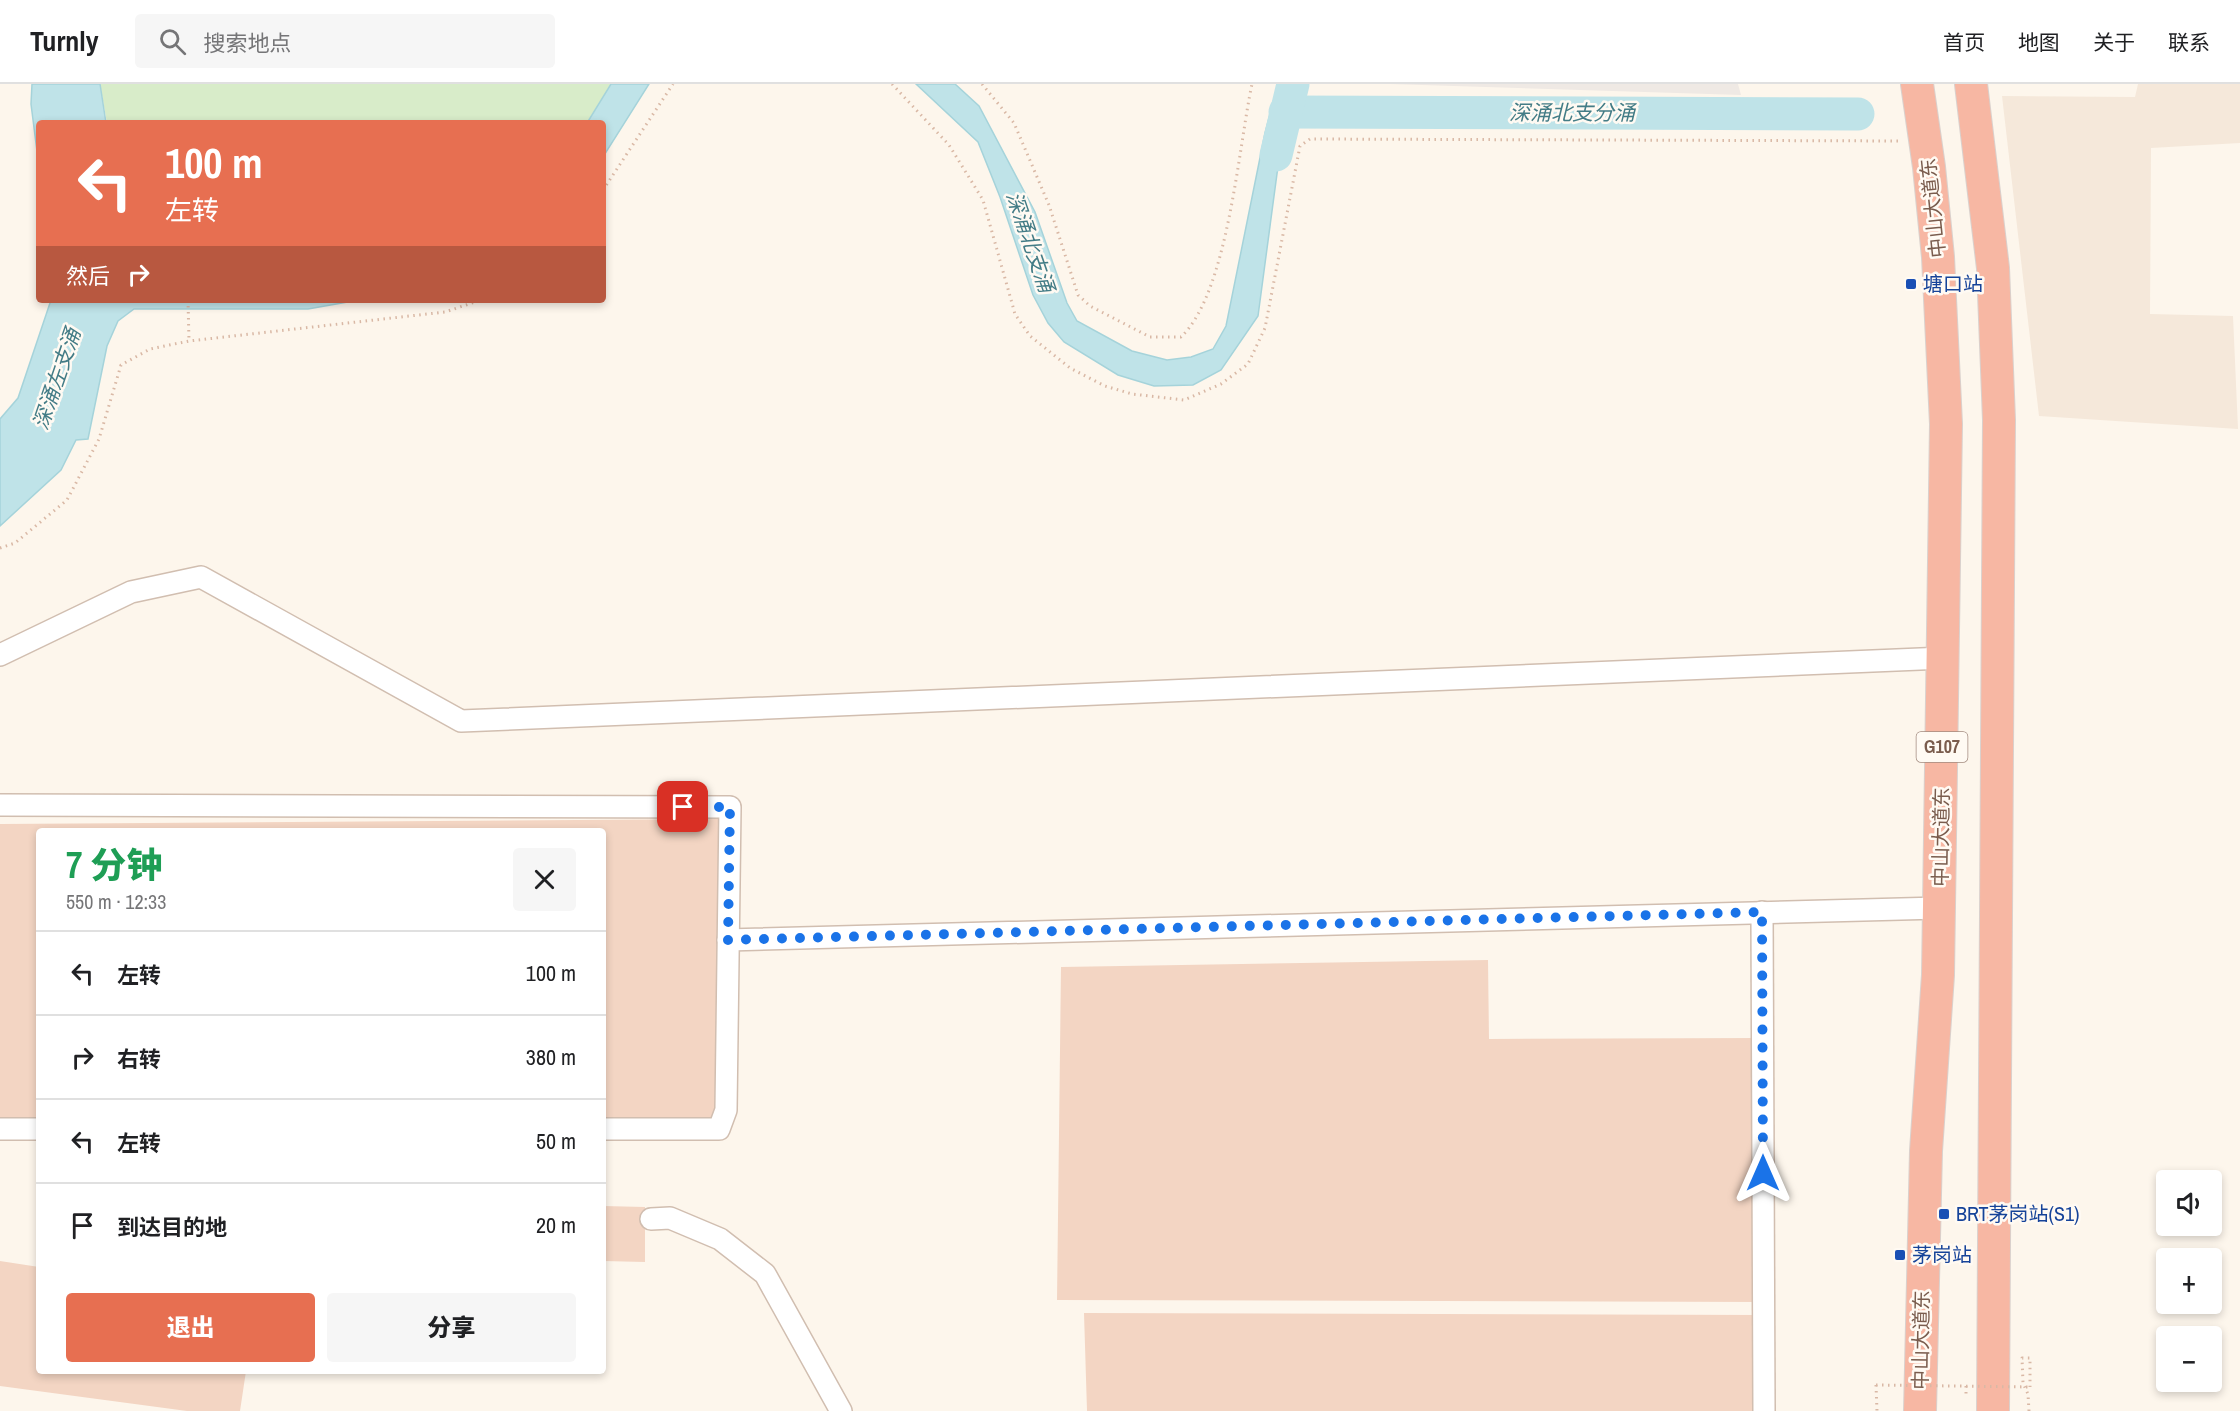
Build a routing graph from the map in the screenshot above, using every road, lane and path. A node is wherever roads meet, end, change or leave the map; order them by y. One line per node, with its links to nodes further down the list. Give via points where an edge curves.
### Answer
1 (673, 84): 8 (path)
2 (892, 84): 7 (path, via 949,145 983,200 1015,314 1030,336 1070,368 1105,386 1132,394 1184,400 1221,384 1248,364 1265,328 1300,146 1310,139)
3 (982, 84): 4 (path, via 1014,123 1049,205 1078,295 1090,306 1150,337 1181,337 1194,325 1220,262)
4 (1252, 84)
5 (1917, 84): 7 (highway, 中山大道东 / G107)
6 (1971, 84): 27 (highway, G107, via 1992,256 1999,420)
7 (1925, 141): 14 (highway, 中山大道东 / G107, via 1945,362)
8 (606, 185)
9 (188, 303): 11 (path)
10 (472, 303): 11 (path, via 445,312)
11 (189, 341): 12 (path, via 150,349 121,365 99,439 67,500 15,543)
12 (0, 548)
13 (0, 655): 14 (street, via 131,592 201,577 461,721)
14 (1944, 658): 16 (highway, 中山大道东 / G107)
15 (0, 805): 18 (street, via 730,807)
16 (1940, 908): 17 (street); 26 (highway, 中山大道东 / G107, via 1924,1198)
17 (1762, 912): 18 (street); 24 (street)
18 (728, 940): 21 (street, via 726,1110 719,1129)
19 (0, 1129): 20 (street)
20 (36, 1129)
21 (606, 1129)
22 (651, 1219): 23 (street, via 670,1218 720,1239 765,1274)
23 (841, 1411)
24 (1764, 1411)
25 (1876, 1411): 28 (path, bridge, via 1876,1385 2030,1388 2030,1358 2022,1358 2023,1383 2028,1394)
26 (1920, 1411)
27 (1993, 1411)
28 (2029, 1411)

